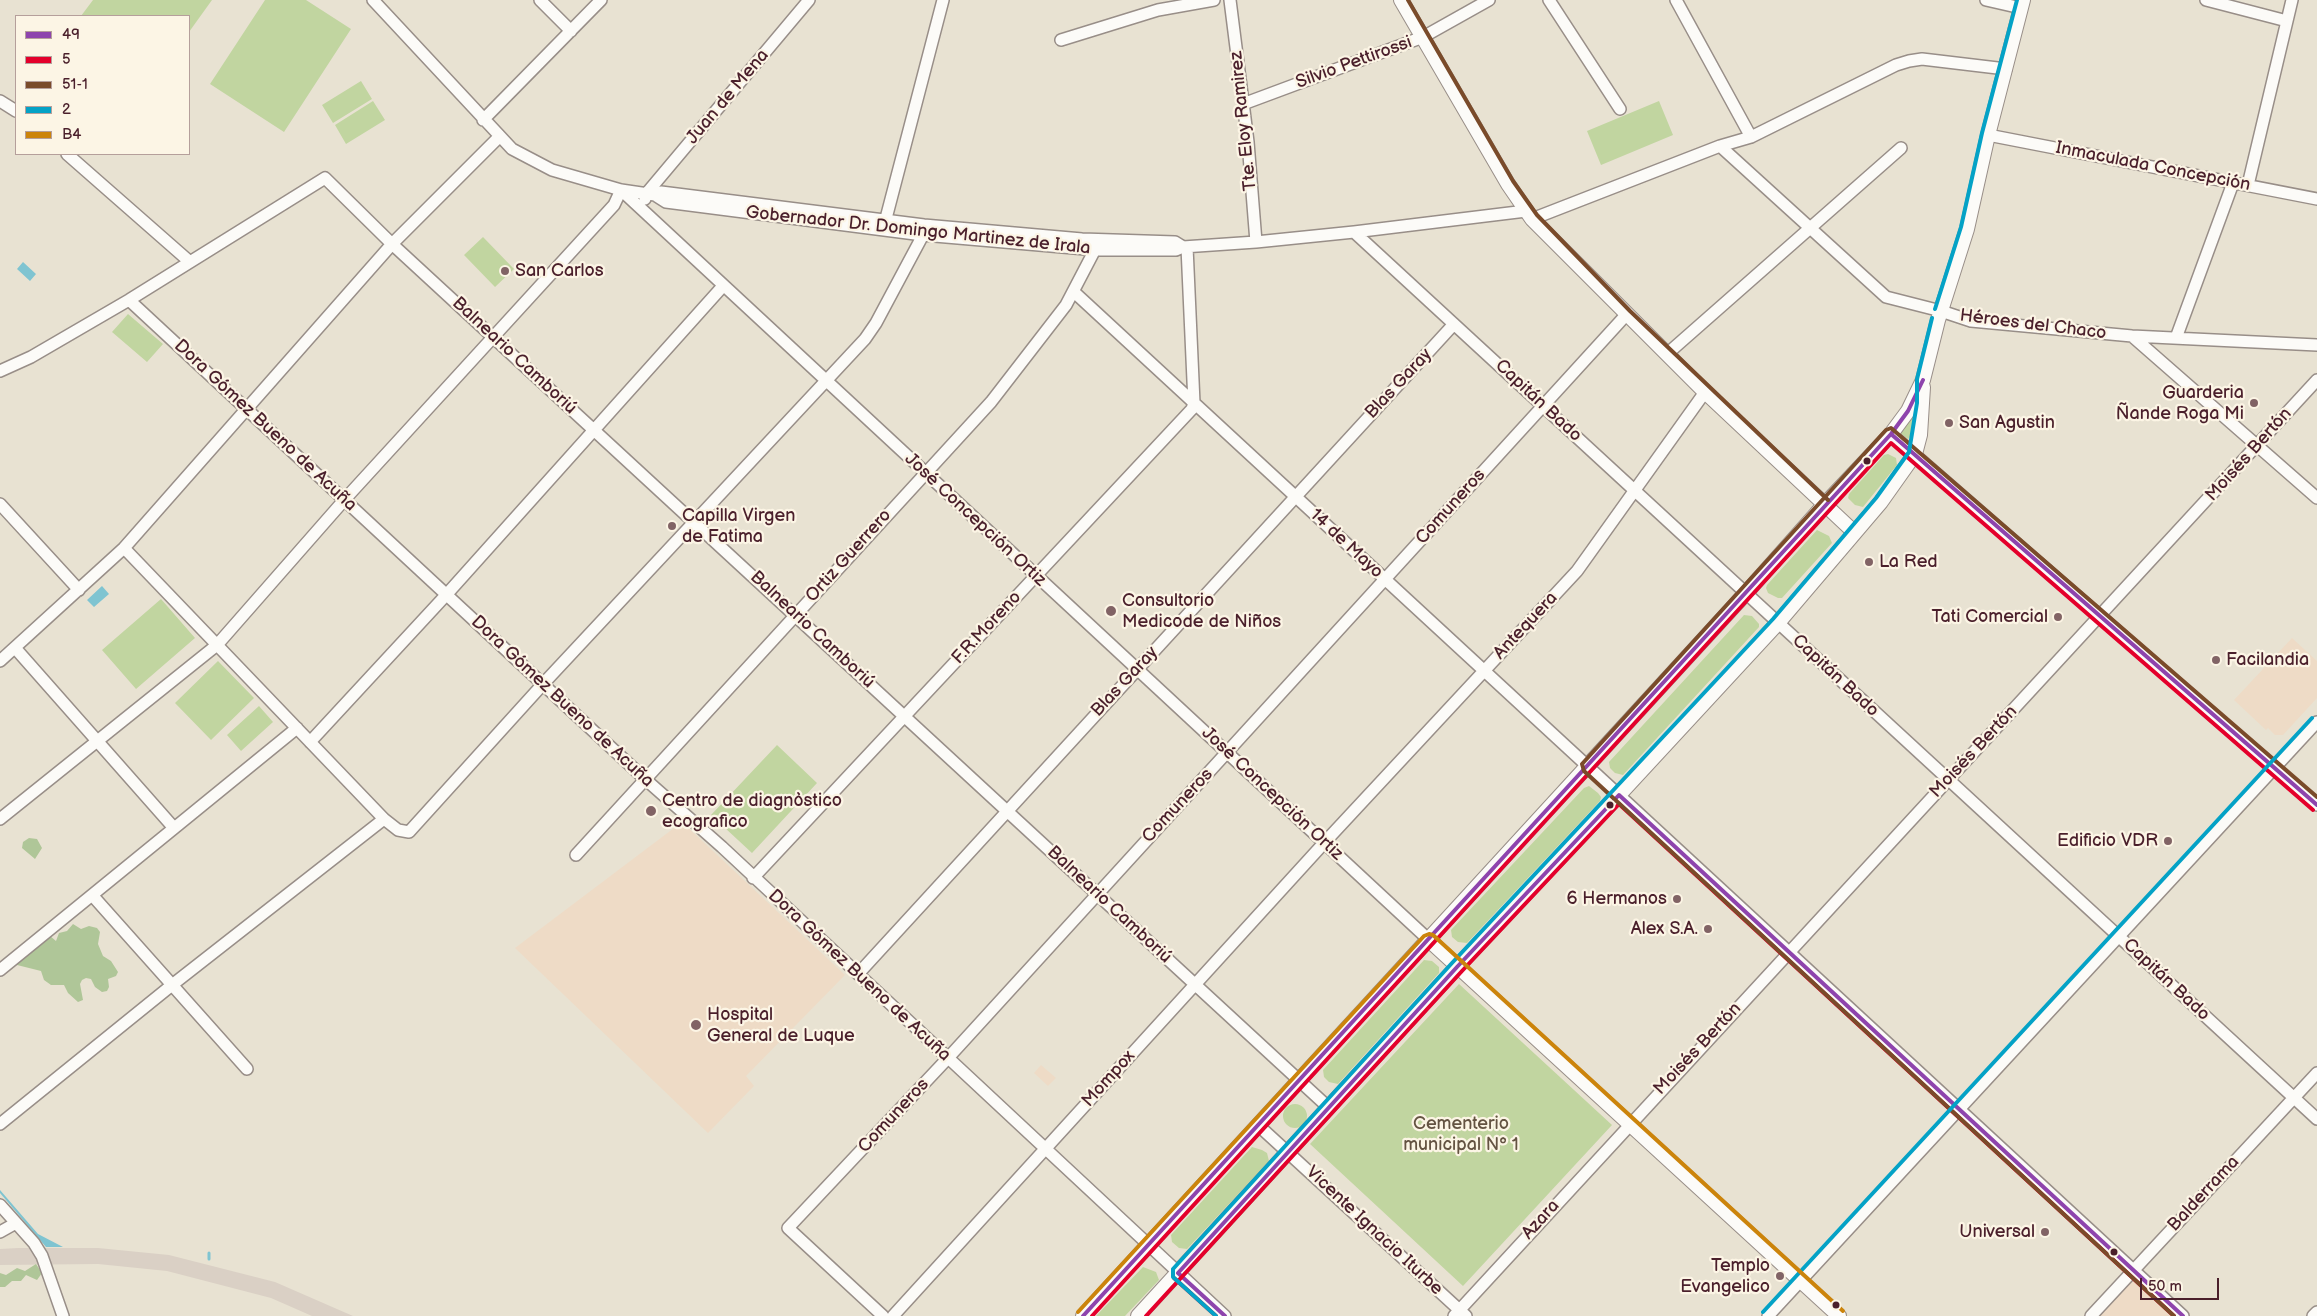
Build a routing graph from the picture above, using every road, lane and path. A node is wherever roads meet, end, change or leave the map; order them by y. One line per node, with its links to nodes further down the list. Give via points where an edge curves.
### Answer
1 (373, 0): 25 (street)
2 (540, 0): 17 (street)
3 (601, 0): 17 (street)
4 (809, 0): 35 (street, Juan de Mena)
5 (943, 0): 39 (street)
6 (1214, 0): 19 (street, via 1158,10)
7 (1230, 0): 22 (street, Tte. Eloy Ramirez)
8 (1401, 0): 18 (main road)
9 (1488, 0): 18 (street, Silvio Pettirossi)
10 (1549, 0): 23 (street)
11 (1676, 0): 28 (street)
12 (1986, 0): 15 (street)
13 (2206, 0): 16 (street)
14 (2292, 0): 16 (street)
15 (2022, 4): 20 (main road)
16 (2287, 21): 33 (street)
17 (571, 31): 25 (street)
18 (1423, 37): 22 (street, Silvio Pettirossi); 37 (main road)
19 (1061, 40)
20 (2006, 69): 26 (main road); 28 (street, Gobernador Dr. Domingo Martinez de Irala, via 1922,59 1909,61)
21 (0, 100): 24 (street)
22 (1243, 104): 43 (street, Tte. Eloy Ramirez)
23 (1620, 109)
24 (15, 110)
25 (483, 120): 27 (street)
26 (1988, 135): 32 (street, Inmaculada Concepción); 51 (main road, via 1967,229)
27 (499, 136): 34 (street, via 533,162); 44 (street)
28 (1750, 137): 29 (street, Gobernador Dr. Domingo Martinez de Irala)
29 (1720, 146): 37 (street, Gobernador Dr. Domingo Martinez de Irala); 40 (street, Héroes del Chaco)
30 (1901, 148): 40 (street)
31 (68, 155): 47 (street)
32 (2233, 183): 33 (street, Inmaculada Concepción); 56 (street)
33 (2248, 186): 36 (street, Inmaculada Concepción)
34 (621, 190): 35 (street, Gobernador Dr. Domingo Martinez de Irala); 38 (street, José Concepción Ortiz); 54 (street, via 614,205)
35 (651, 194): 38 (street, via 644,206); 39 (street, Gobernador Dr. Domingo Martinez de Irala, via 661,192)
36 (2317, 199)
37 (1529, 215): 41 (street, Gobernador Dr. Domingo Martinez de Irala); 52 (main road)
38 (650, 220): 48 (street, José Concepción Ortiz)
39 (885, 225): 42 (street, Gobernador Dr. Domingo Martinez de Irala); 45 (street, Gobernador Dr. Domingo Martinez de Irala)
40 (1812, 227): 51 (street, Héroes del Chaco, via 1882,295); 58 (street)
41 (1354, 232): 43 (street, Gobernador Dr. Domingo Martinez de Irala); 53 (street, Capitán Bado)
42 (923, 235): 45 (street, Gobernador Dr. Domingo Martinez de Irala); 62 (street, via 876,324)
43 (1256, 242): 46 (street, Gobernador Dr. Domingo Martinez de Irala)
44 (392, 244): 47 (street, Balneario Camboriú, via 325,178); 54 (street, Balneario Camboriú); 66 (street)
45 (1098, 245): 46 (street, Gobernador Dr. Domingo Martinez de Irala, via 1176,242); 49 (street, Ortiz Guerrero)
46 (1185, 247): 64 (street)
47 (190, 262): 50 (street)
48 (723, 286): 62 (street, José Concepción Ortiz); 67 (street)
49 (1074, 292): 64 (street, 14 de Mayo); 71 (street, Ortiz Guerrero, via 991,402)
50 (129, 300): 59 (street, via 31,357); 66 (street, Dora Gómez Bueno de Acuña)
51 (1942, 311): 55 (street, Héroes del Chaco, via 1972,321); 60 (main road)
52 (1626, 315): 58 (main road); 65 (street, Comuneros)
53 (1454, 324): 65 (street, Capitán Bado); 73 (street, Blas Garay)
54 (492, 336): 67 (street, Balneario Camboriú); 75 (street)
55 (2132, 336): 56 (street, Héroes del Chaco); 69 (street)
56 (2176, 338): 57 (street, Héroes del Chaco)
57 (2317, 345)
58 (1667, 354): 63 (main road)
59 (0, 371)
60 (1923, 380): 68 (main road, via 1908,411); 70 (main road)
61 (2317, 380): 69 (street, Moisés Bertón)
62 (825, 381): 71 (street, José Concepción Ortiz); 78 (street)
63 (1705, 392): 72 (street, Antequera); 77 (main road)
64 (1194, 403): 73 (street, 14 de Mayo); 81 (street, F.R.Moreno, via 1192,409)
65 (1543, 406): 72 (street, Capitán Bado); 82 (street, Comuneros)
66 (246, 409): 75 (street, Dora Gómez Bueno de Acuña); 80 (street)
67 (594, 430): 78 (street, Balneario Camboriú); 85 (street)
68 (1891, 434): 70 (street); 77 (main road)
69 (2257, 446): 74 (street); 87 (street, Moisés Bertón)
70 (1915, 454): 79 (main road, via 1881,502); 87 (street)
71 (925, 474): 81 (street, José Concepción Ortiz); 86 (street, Ortiz Guerrero)
72 (1636, 491): 84 (street, Capitán Bado); 93 (street, Antequera, via 1577,571)
73 (1296, 497): 82 (street, 14 de Mayo); 92 (street, Blas Garay)
74 (2317, 498)
75 (344, 500): 85 (street, Dora Gómez Bueno de Acuña); 90 (street)
76 (0, 504): 83 (street)
77 (1824, 505): 79 (main road); 84 (main road)
78 (695, 522): 86 (street, Balneario Camboriú); 94 (street)
79 (1854, 532): 88 (main road)
80 (124, 548): 83 (street); 90 (street)
81 (1036, 576): 92 (street, José Concepción Ortiz); 95 (street, F.R.Moreno)
82 (1385, 579): 93 (street, 14 de Mayo); 100 (street, Comuneros)
83 (79, 590): 91 (street)
84 (1746, 593): 88 (street, Capitán Bado); 101 (main road)
85 (446, 594): 94 (street, Dora Gómez Bueno de Acuña); 99 (street)
86 (795, 615): 95 (street, Balneario Camboriú); 103 (street, Ortiz Guerrero)
87 (2101, 615): 102 (street); 104 (street, Moisés Bertón)
88 (1778, 623): 104 (street, Capitán Bado); 105 (main road)
89 (0, 645): 91 (street)
90 (217, 645): 97 (street); 98 (street)
91 (8, 655): 98 (street)
92 (1137, 669): 100 (street, José Concepción Ortiz); 107 (street, Blas Garay)
93 (1484, 671): 101 (street, 14 de Mayo); 111 (street, Antequera)
94 (543, 684): 103 (street, Dora Gómez Bueno de Acuña); 109 (street, via 413,830 402,832)
95 (904, 716): 107 (street, Balneario Camboriú); 113 (street, F.R.Moreno)
96 (2317, 722): 102 (street)
97 (296, 728): 99 (street); 110 (street)
98 (97, 740): 108 (street); 110 (street)
99 (310, 742): 109 (street)
100 (1227, 753): 111 (street, José Concepción Ortiz); 114 (street, Comuneros)
101 (1588, 766): 105 (street, 14 de Mayo); 117 (main road)
102 (2276, 766): 106 (street); 116 (street)
103 (645, 780): 112 (street, Ortiz Guerrero); 113 (street, Dora Gómez Bueno de Acuña)
104 (1948, 780): 116 (street, Capitán Bado); 118 (street, Moisés Bertón)
105 (1619, 795): 118 (street, 14 de Mayo); 119 (main road)
106 (2317, 805)
107 (1007, 811): 114 (street, Balneario Camboriú); 121 (street, Blas Garay)
108 (0, 819)
109 (384, 819): 123 (street)
110 (174, 828): 115 (street)
111 (1324, 843): 117 (street, José Concepción Ortiz); 122 (street, Mompox)
112 (576, 855)
113 (753, 878): 121 (street, Dora Gómez Bueno de Acuña)
114 (1097, 894): 122 (street, Balneario Camboriú); 124 (street, Comuneros)
115 (92, 895): 120 (street); 123 (street)
116 (2118, 936): 128 (street, Capitán Bado); 130 (street)
117 (1429, 940): 119 (main road); 127 (main road)
118 (1789, 952): 130 (street, 14 de Mayo); 133 (street, Moisés Bertón)
119 (1457, 966): 129 (main road); 133 (main road)
120 (0, 970)
121 (858, 974): 124 (street, Dora Gómez Bueno de Acuña)
122 (1195, 984): 127 (street, Balneario Camboriú); 135 (street, Mompox)
123 (172, 985): 125 (street); 132 (street)
124 (948, 1058): 135 (street, Dora Gómez Bueno de Acuña); 147 (street, Comuneros, via 788,1228)
125 (247, 1069)
126 (2317, 1073): 128 (street, Balderrama)
127 (1300, 1081): 129 (street, Balneario Camboriú); 134 (main road)
128 (2294, 1098): 131 (street, Capitán Bado); 141 (street, Balderrama)
129 (1328, 1107): 136 (main road)
130 (1959, 1109): 141 (street, 14 de Mayo); 143 (street)
131 (2317, 1119)
132 (0, 1124)
133 (1629, 1124): 143 (main road); 145 (street, Azara)
134 (1259, 1126): 136 (street, Vicente Ignacio Iturbe); 140 (main road)
135 (1046, 1149): 140 (street, Dora Gómez Bueno de Acuña); 148 (street, Mompox)
136 (1288, 1152): 142 (main road); 145 (street, Vicente Ignacio Iturbe)
137 (0, 1205): 138 (street)
138 (16, 1223): 139 (street); 146 (street, via 42,1256)
139 (0, 1232)
140 (1148, 1246): 142 (street, Dora Gómez Bueno de Acuña); 149 (main road)
141 (2134, 1270): 154 (street, Balderrama); 155 (street, 14 de Mayo)
142 (1178, 1273): 150 (main road); 151 (street, Dora Gómez Bueno de Acuña)
143 (1800, 1281): 152 (street); 153 (main road)
144 (2317, 1312): 156 (street)
145 (1460, 1314)
146 (63, 1316)
147 (883, 1316)
148 (893, 1316)
149 (1083, 1316)
150 (1138, 1316)
151 (1225, 1316)
152 (1768, 1316)
153 (1839, 1316)
154 (2091, 1316)
155 (2183, 1316)
156 (2313, 1316)

